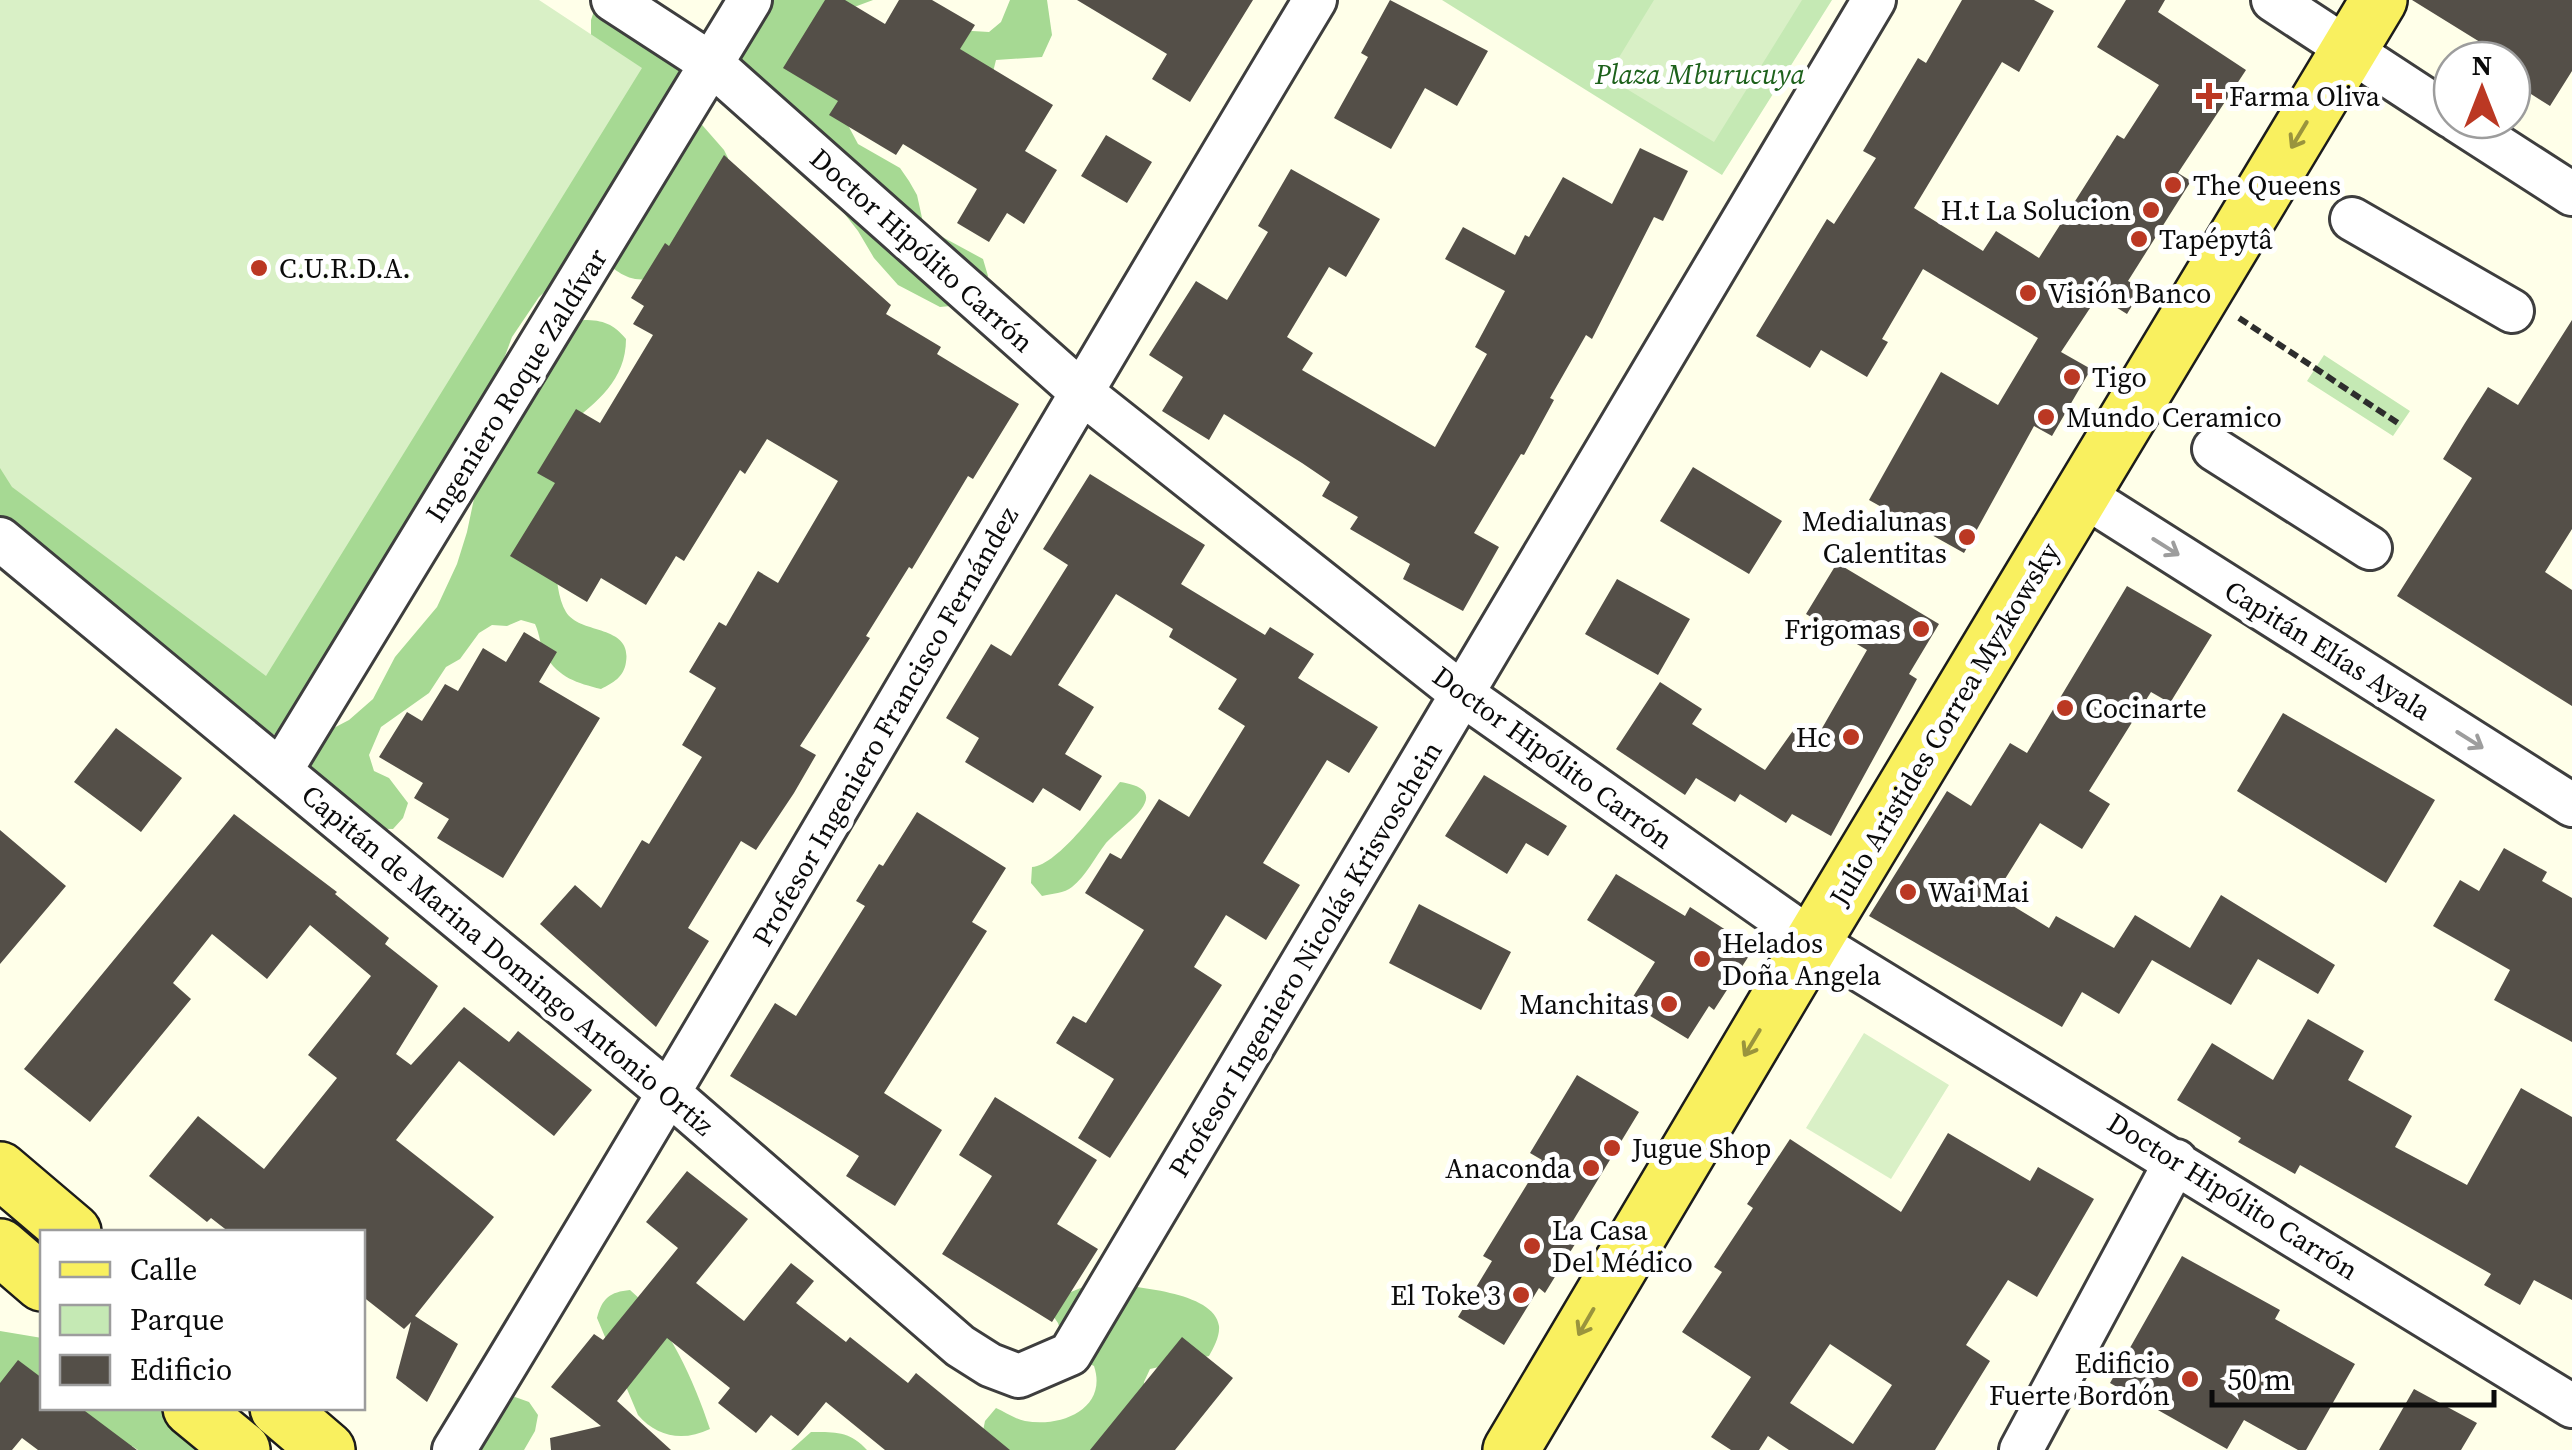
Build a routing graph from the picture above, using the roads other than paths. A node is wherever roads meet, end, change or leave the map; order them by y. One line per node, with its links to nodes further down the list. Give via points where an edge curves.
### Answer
1 (613, 0): 8 (street, Doctor Hipólito Carrón)
2 (750, 0): 8 (street, Ingeniero Roque Zaldívar)
3 (1315, 0): 14 (street, Profesor Ingeniero Francisco Fernández)
4 (1874, 0): 19 (street, Profesor Ingeniero Nicolás Krisvoschein)
5 (2273, 0): 7 (street)
6 (2379, 0): 7 (main road, Julio Aristides Correa Myzkowsky)
7 (2349, 51): 9 (street); 16 (main road, Julio Aristides Correa Myzkowsky, one-way to 16)
8 (713, 65): 14 (street, Doctor Hipólito Carrón); 20 (street, Ingeniero Roque Zaldívar)
9 (2432, 104)
10 (2488, 140): 11 (street)
11 (2572, 194)
12 (2352, 219): 13 (street)
13 (2512, 311)
14 (1080, 391): 19 (street, Doctor Hipólito Carrón); 23 (street, Profesor Ingeniero Francisco Fernández)
15 (2214, 449): 18 (street)
16 (2084, 495): 21 (street, Capitán Elías Ayala, one-way to 21); 22 (main road, Julio Aristides Correa Myzkowsky)
17 (0, 539): 20 (street, Capitán de Marina Domingo Antonio Ortiz)
18 (2370, 548)
19 (1462, 694): 22 (street, Doctor Hipólito Carrón); 27 (street, Profesor Ingeniero Nicolás Krisvoschein, via 1070,1354)
20 (281, 770): 23 (street, Capitán de Marina Domingo Antonio Ortiz)
21 (2572, 805)
22 (1813, 940): 24 (street, Doctor Hipólito Carrón); 34 (main road, Julio Aristides Correa Myzkowsky, one-way to 34)
23 (670, 1094): 27 (street, Capitán de Marina Domingo Antonio Ortiz, via 960,1346); 33 (street, Profesor Ingeniero Francisco Fernández)
24 (2176, 1161): 28 (street, Doctor Hipólito Carrón); 35 (street)
25 (0, 1170): 26 (main road)
26 (35, 1251)
27 (1019, 1376)
28 (2572, 1406)
29 (193, 1410): 31 (main road)
30 (280, 1410): 32 (main road)
31 (242, 1450)
32 (327, 1450)
33 (454, 1450)
34 (1511, 1450)
35 (2021, 1450)

